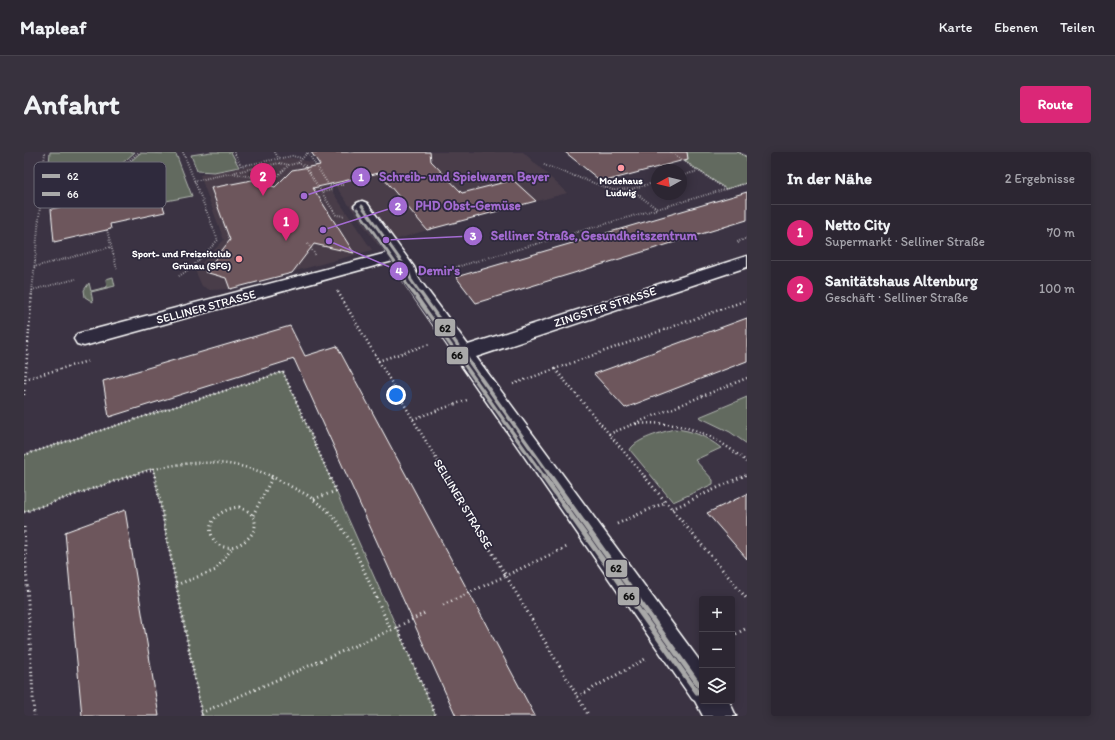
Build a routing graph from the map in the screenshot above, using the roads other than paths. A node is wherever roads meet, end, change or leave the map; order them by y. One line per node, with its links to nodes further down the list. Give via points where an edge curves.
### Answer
1 (362, 206): 2 (street)
2 (396, 255): 4 (street, SELLINER STRASSE); 5 (street)
3 (747, 261): 5 (street, ZINGSTER STRASSE)
4 (84, 339)
5 (457, 346): 6 (street)
6 (699, 685)
7 (712, 704): 8 (street)
8 (721, 716)

